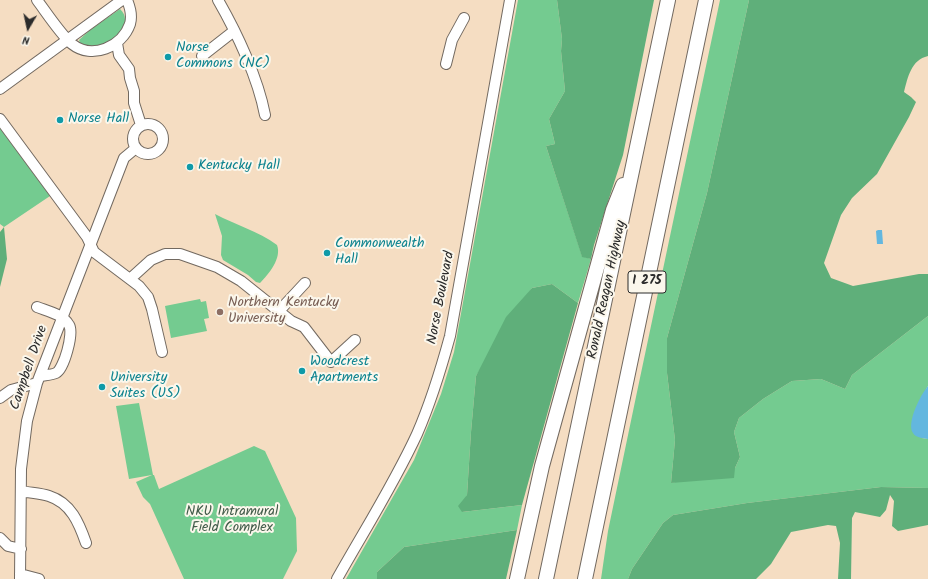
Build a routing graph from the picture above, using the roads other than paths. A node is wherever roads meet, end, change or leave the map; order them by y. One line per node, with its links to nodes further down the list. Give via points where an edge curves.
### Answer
1 (38, 0): 10 (street)
2 (122, 0): 10 (street)
3 (127, 0): 11 (street, via 130,24)
4 (218, 0): 9 (street)
5 (510, 0): 36 (street, Norse Boulevard, via 450,336 443,361 428,407 409,450)
6 (668, 0): 18 (highway, Ronald Reagan Highway / I 275)
7 (706, 0): 39 (highway, I 275)
8 (464, 18): 13 (street, via 452,40)
9 (234, 31): 12 (street); 15 (street, via 255,82)
10 (68, 39): 11 (street, via 72,44 88,51 108,48); 14 (street)
11 (117, 43): 17 (street, via 119,55 129,69 134,103)
12 (202, 56)
13 (446, 64)
14 (0, 89)
15 (265, 115)
16 (0, 119): 20 (street)
17 (141, 125): 19 (street, via 133,136); 19 (street, via 150,124 158,128 162,141 158,149 150,154)
18 (638, 143): 37 (highway, via 613,210 564,385); 38 (highway, Ronald Reagan Highway / I 275)
19 (136, 148): 20 (street, Campbell Drive, via 124,158)
20 (91, 242): 21 (street, via 94,252); 25 (street, Campbell Drive)
21 (130, 279): 24 (street, via 151,260 165,254 180,254 217,267 235,277); 27 (street, via 148,298)
22 (305, 283): 24 (street)
23 (37, 307): 25 (street)
24 (279, 311): 26 (street, via 304,327 331,362)
25 (62, 317): 28 (street, Campbell Drive); 28 (street, via 70,325 72,334 62,367 56,373)
26 (355, 340)
27 (162, 352)
28 (39, 380): 29 (street, via 11,390); 30 (street, Campbell Drive, via 27,421)
29 (0, 398)
30 (21, 491): 32 (street, via 49,496 68,506 78,520); 33 (street, Campbell Drive)
31 (0, 538): 33 (street, via 8,546)
32 (86, 543)
33 (21, 549): 34 (street, Campbell Drive)
34 (20, 577): 35 (street)
35 (39, 579)
36 (337, 579)
37 (516, 579)
38 (546, 579)
39 (585, 579)

